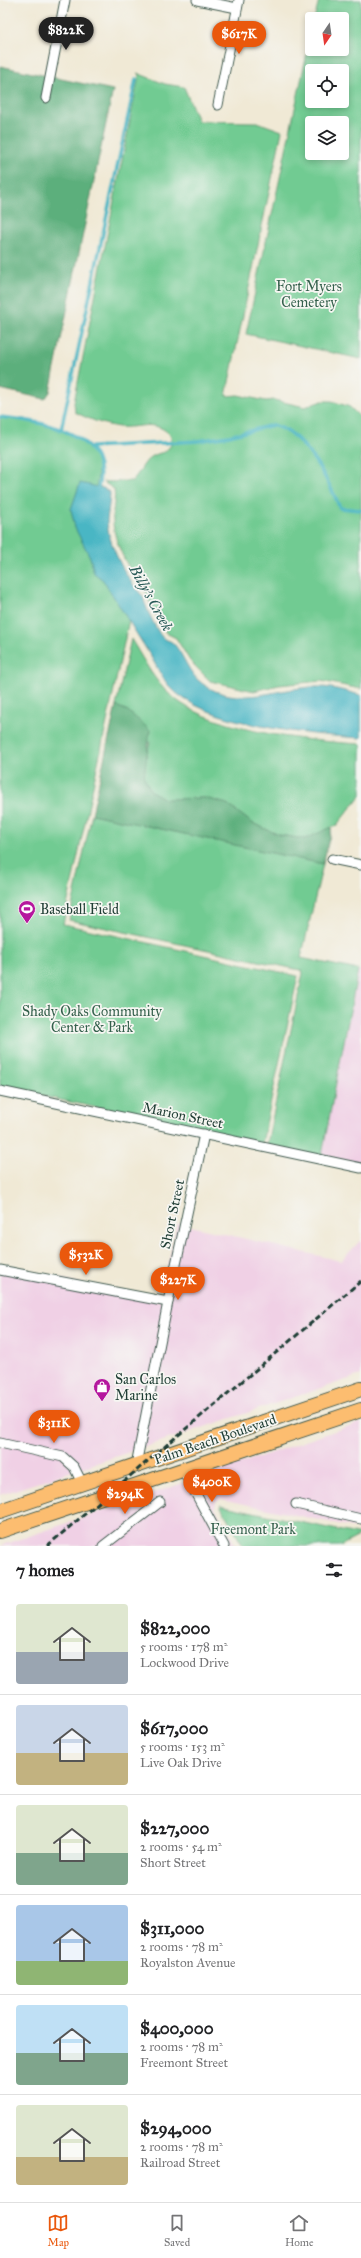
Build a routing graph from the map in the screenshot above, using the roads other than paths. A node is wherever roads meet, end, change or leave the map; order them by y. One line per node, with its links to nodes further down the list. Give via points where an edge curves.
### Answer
1 (65, 0): 4 (street)
2 (197, 0): 3 (street)
3 (238, 4): 5 (street)
4 (46, 98)
5 (218, 106)
6 (332, 859): 7 (street)
7 (361, 865)
8 (0, 1091): 9 (street, Marion Street)
9 (204, 1134): 10 (street, Marion Street); 12 (street, Short Street)
10 (361, 1168)
11 (0, 1270): 12 (street)
12 (168, 1302): 17 (street, Short Street)
13 (361, 1389): 14 (main road, Palm Beach Boulevard)
14 (314, 1405): 17 (main road, Palm Beach Boulevard); 18 (main road, via 285,1424 196,1455 189,1460)
15 (361, 1410): 18 (main road, Palm Beach Boulevard)
16 (0, 1443): 19 (street, via 63,1458 74,1467)
17 (136, 1465): 19 (main road, Palm Beach Boulevard)
18 (183, 1470): 25 (main road, Palm Beach Boulevard); 27 (street)
19 (82, 1483): 22 (main road, Palm Beach Boulevard); 24 (main road, via 73,1496 60,1505)
20 (160, 1502): 26 (street)
21 (296, 1504): 23 (street)
22 (0, 1512)
23 (361, 1519)
24 (0, 1525)
25 (0, 1531)
26 (103, 1546)
27 (224, 1546)

